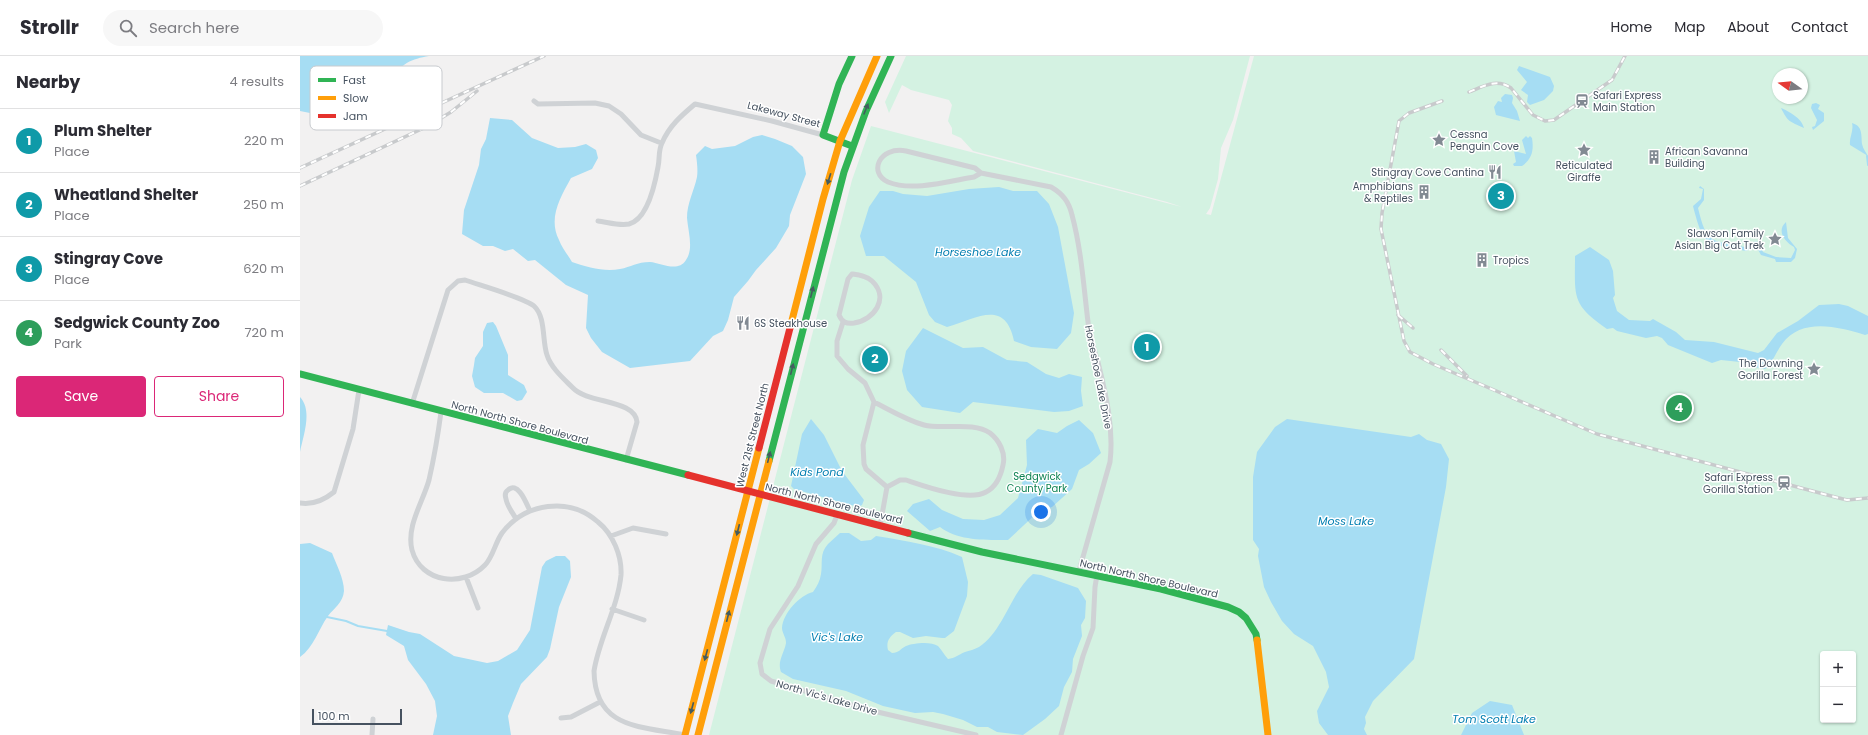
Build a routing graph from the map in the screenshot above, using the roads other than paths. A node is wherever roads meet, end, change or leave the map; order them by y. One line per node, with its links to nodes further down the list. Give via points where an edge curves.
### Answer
1 (852, 56): 5 (main road, via 837,91)
2 (877, 56): 6 (main road, West 21st Street North)
3 (891, 56): 8 (main road, one-way to 3)
4 (534, 101): 7 (street, via 538,104 595,103 609,106 621,114 641,135)
5 (823, 135): 6 (main road, Lakeway Street); 7 (street, Lakeway Street, via 695,104 674,122)
6 (840, 141): 8 (main road, Lakeway Street); 19 (main road, West 21st Street North, one-way to 19)
7 (661, 143): 10 (street, via 658,169 644,213 628,224)
8 (852, 146): 20 (main road, one-way to 8)
9 (981, 173): 9 (street, Horseshoe Lake Drive, via 975,168 900,150 886,152 880,158 879,164 882,178 891,183 906,185 926,185 974,177); 28 (street, Horseshoe Lake Drive, via 1051,187 1066,199 1072,215 1089,331 1106,400 1112,448)
10 (598, 221)
11 (843, 322): 11 (street, via 848,324 870,318 877,308 878,290 872,280 852,274 848,279 839,315); 14 (street, via 837,341 837,356 865,383)
12 (300, 374): 13 (main road, North North Shore Boulevard)
13 (359, 390): 15 (main road, North North Shore Boulevard); 21 (street, via 353,429 334,492 327,498 308,504)
14 (874, 402): 18 (street, via 863,445 864,464); 18 (street, via 924,425 982,429 995,438 1003,452 1004,460 995,485 979,495 948,492 906,480 900,480)
15 (412, 404): 16 (main road, North North Shore Boulevard); 17 (street, via 444,298 453,285 465,280 533,306 541,318 547,357 576,391 583,396 626,407 632,411 637,422)
16 (440, 412): 17 (main road, North North Shore Boulevard); 30 (street, via 437,445 429,480 412,528 412,550 424,569 435,576 459,580)
17 (626, 460): 19 (main road, North North Shore Boulevard)
18 (888, 487): 25 (street)
19 (748, 492): 20 (main road, North North Shore Boulevard); 38 (main road, West 21st Street North, one-way to 38)
20 (759, 494): 23 (main road, North North Shore Boulevard); 39 (main road, one-way to 20)
21 (300, 503)
22 (530, 511): 24 (street); 24 (street, via 519,490 508,489 506,500); 27 (street, via 548,506 574,508 596,520)
23 (837, 515): 25 (main road, North North Shore Boulevard); 40 (street, North Vic's Lake Drive, via 834,524 816,544 798,586 774,620 760,663 762,674 771,681 869,710)
24 (516, 519): 30 (street, via 502,533 486,564)
25 (880, 526): 28 (main road, North North Shore Boulevard, via 982,552)
26 (666, 534): 27 (street, via 633,528)
27 (611, 536): 32 (street, via 621,567)
28 (1078, 571): 29 (main road, North North Shore Boulevard)
29 (1097, 575): 41 (street, via 1093,628); 42 (main road, North North Shore Boulevard, via 1228,607 1246,618 1257,640)
30 (466, 577): 31 (street)
31 (478, 608)
32 (612, 609): 33 (street); 34 (street, via 594,671 594,682)
33 (644, 620)
34 (600, 702): 35 (street, via 571,717); 38 (street, via 610,714 630,725)
35 (560, 718)
36 (373, 719): 37 (street)
37 (372, 735)
38 (685, 735)
39 (698, 735)
40 (976, 735)
41 (1061, 735)
42 (1268, 735)

